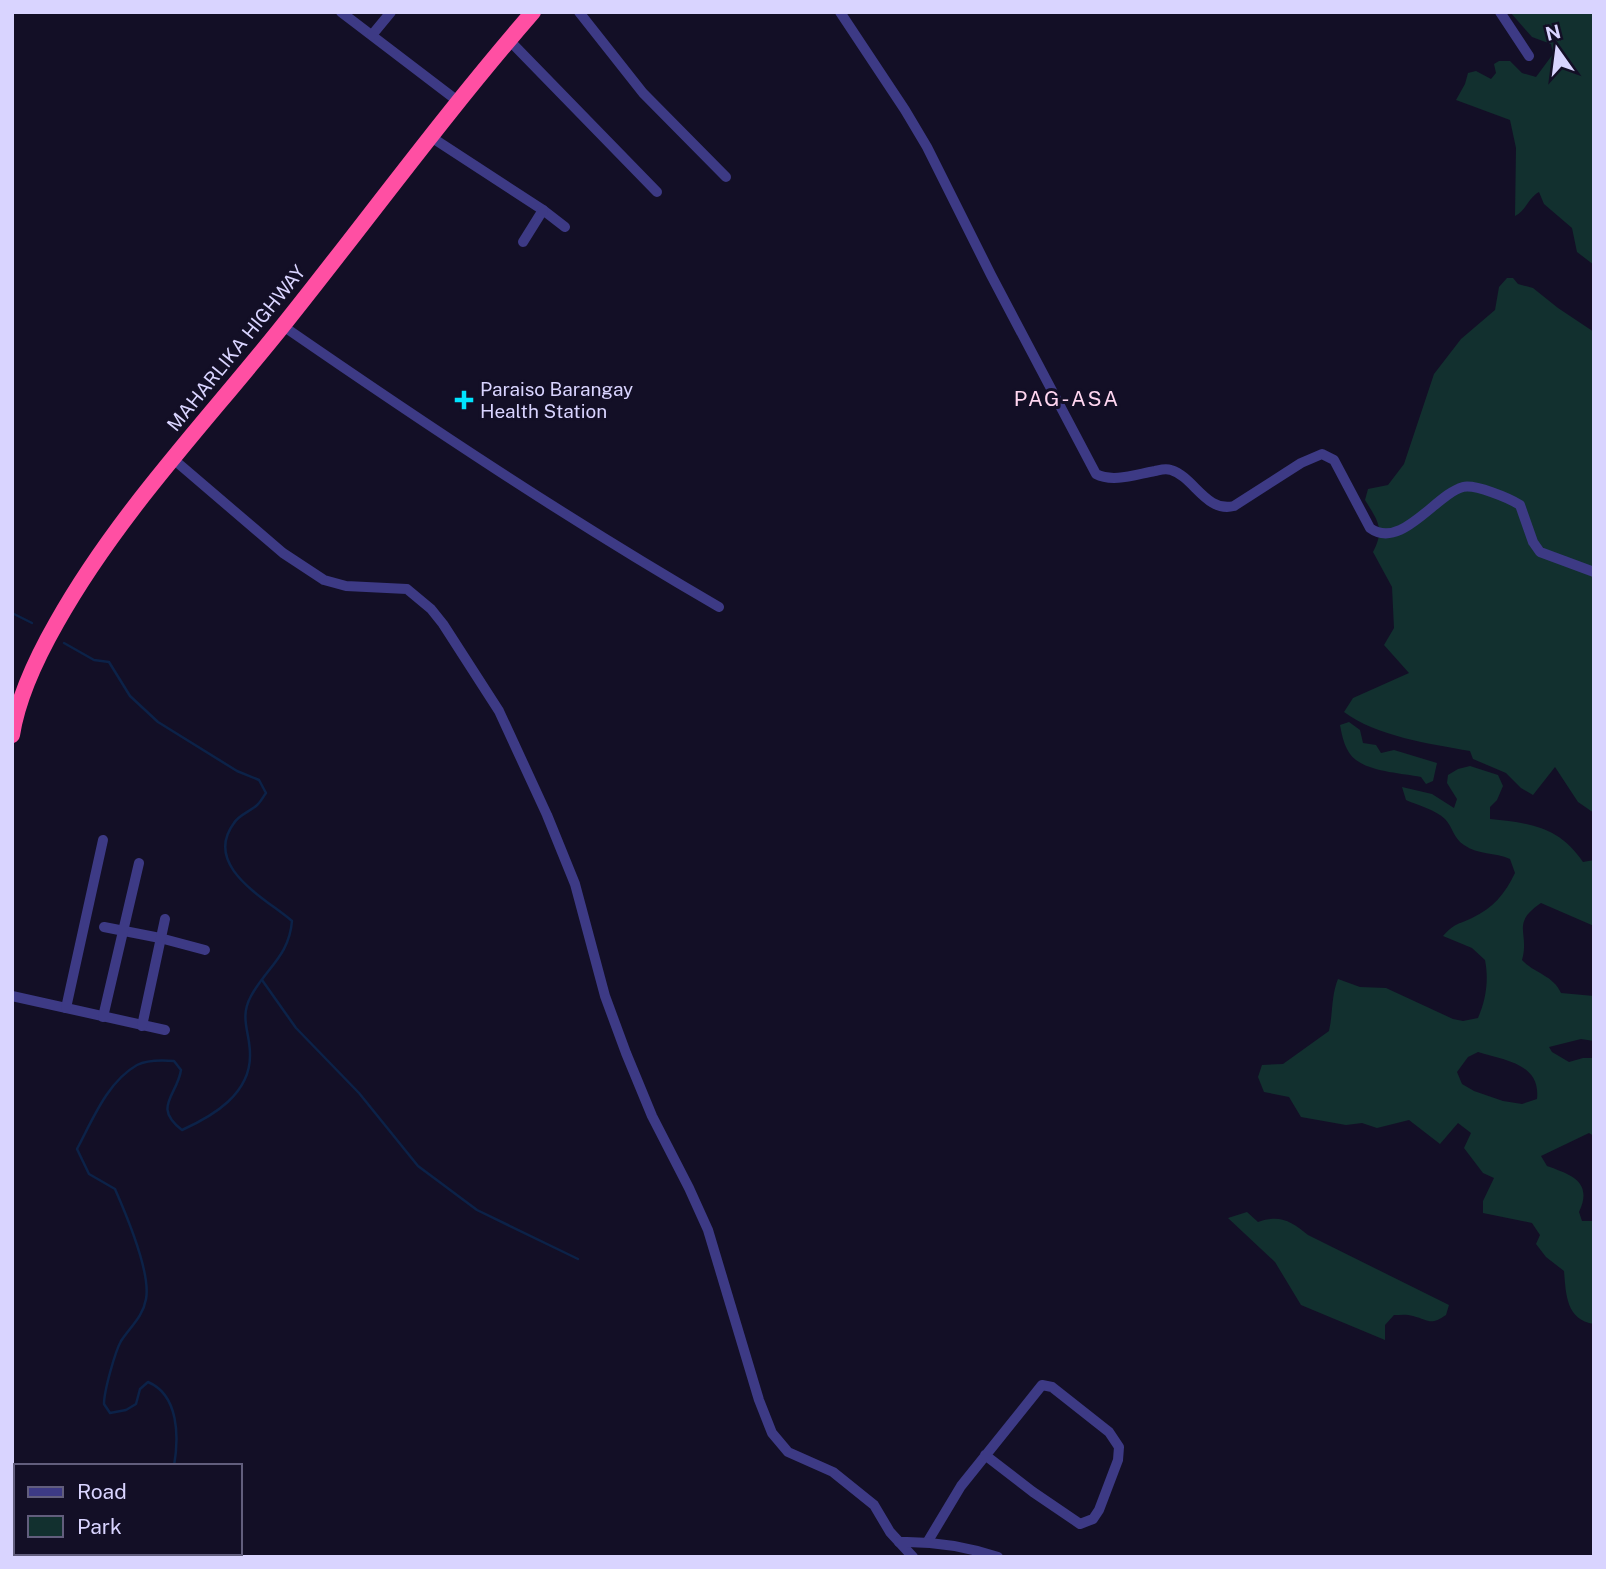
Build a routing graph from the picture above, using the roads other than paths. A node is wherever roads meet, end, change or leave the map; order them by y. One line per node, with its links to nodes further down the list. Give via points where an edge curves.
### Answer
1 (341, 12): 7 (street)
2 (391, 12): 7 (street)
3 (533, 12): 8 (highway, MAHARLIKA HIGHWAY)
4 (579, 12): 12 (street, via 643,93)
5 (839, 12): 19 (street, via 927,148 1096,474 1114,478 1167,468 1217,506 1228,508 1322,454 1334,460 1376,532 1404,528 1468,486 1520,505 1540,552)
6 (1500, 12): 9 (street)
7 (372, 35): 10 (street)
8 (509, 40): 10 (highway, MAHARLIKA HIGHWAY); 13 (street)
9 (1529, 56)
10 (458, 102): 11 (highway, MAHARLIKA HIGHWAY)
11 (431, 137): 14 (street); 17 (highway, MAHARLIKA HIGHWAY)
12 (726, 177)
13 (657, 192)
14 (543, 210): 15 (street); 16 (street)
15 (565, 227)
16 (523, 242)
17 (283, 326): 18 (highway, MAHARLIKA HIGHWAY); 20 (street, via 625,553)
18 (173, 458): 21 (highway, MAHARLIKA HIGHWAY, via 69,600 32,673); 36 (street, via 283,553 324,580 346,586 407,589 443,624 499,712 547,814 575,884 605,996 626,1053 708,1230 772,1433 788,1452 833,1472 865,1497)
19 (1594, 572)
20 (719, 607)
21 (12, 735)
22 (103, 840): 30 (street)
23 (139, 863): 26 (street)
24 (165, 919): 27 (street)
25 (104, 928): 26 (street)
26 (123, 931): 27 (street); 31 (street)
27 (160, 938): 28 (street); 32 (street)
28 (205, 950)
29 (12, 996): 30 (street)
30 (66, 1008): 31 (street)
31 (103, 1017): 32 (street)
32 (142, 1026): 33 (street)
33 (165, 1030)
34 (985, 1455): 34 (street, via 1037,1389 1046,1385 1110,1432 1119,1453 1100,1510 1080,1524); 35 (street)
35 (928, 1541): 36 (street); 38 (street)
36 (899, 1542): 37 (street)
37 (913, 1557)
38 (998, 1557)

